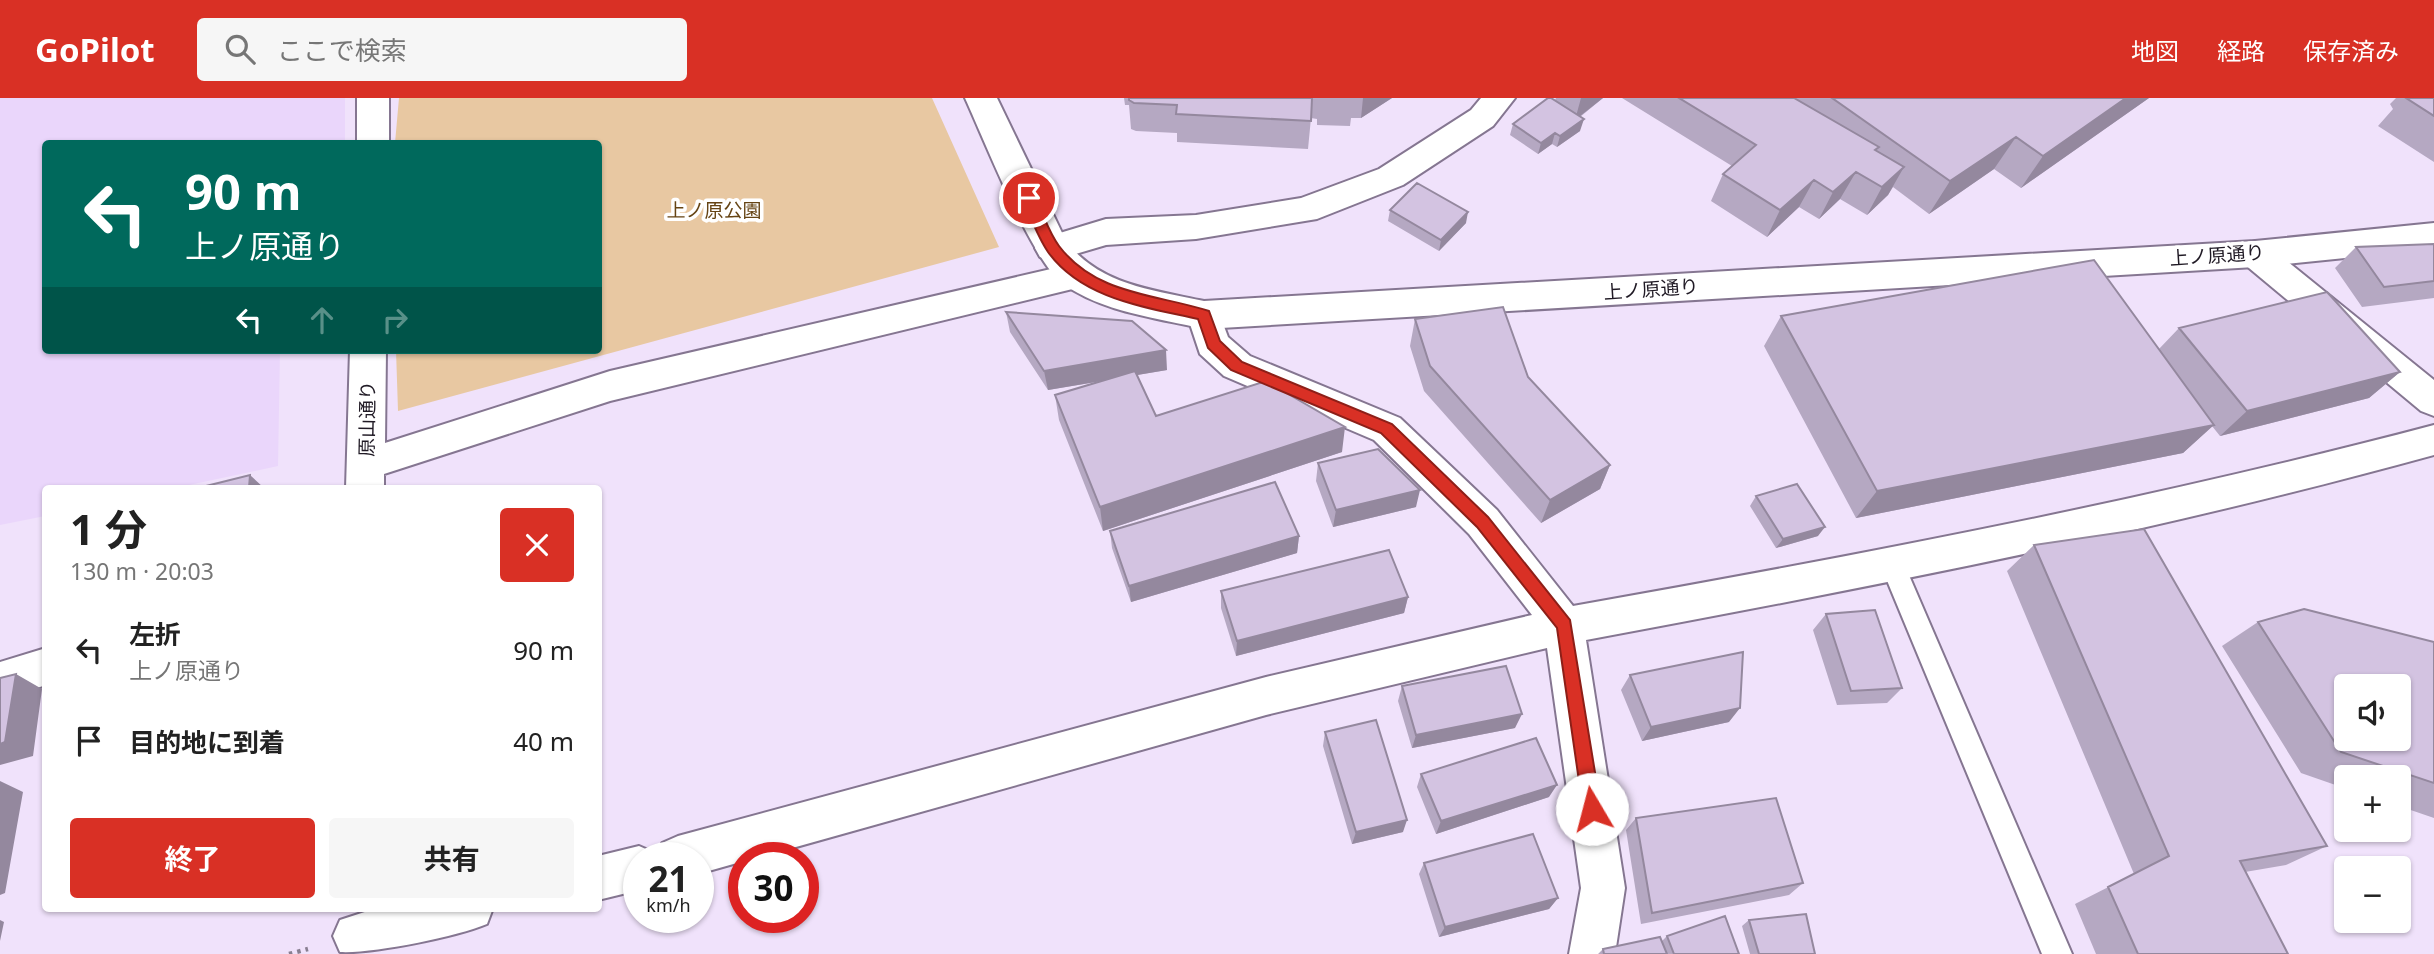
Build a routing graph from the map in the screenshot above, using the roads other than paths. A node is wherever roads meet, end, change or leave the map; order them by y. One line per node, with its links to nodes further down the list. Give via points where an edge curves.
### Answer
1 (373, 98): 4 (street)
2 (981, 98): 6 (street, 上ノ原通り)
3 (1499, 98): 6 (street, via 1482,118 1391,177 1304,210 1196,227 1106,232)
4 (373, 140)
5 (2434, 236): 7 (street, 上ノ原通り)
6 (1052, 248): 8 (street, 上ノ原通り)
7 (2255, 254): 9 (street, 上ノ原通り); 11 (street)
8 (1077, 276): 9 (street, 上ノ原通り, via 1125,297); 13 (street, via 610,386)
9 (1204, 315): 15 (street, via 1213,344 1237,366 1387,429 1483,522)
10 (368, 354): 13 (street, 原山通り)
11 (2434, 401)
12 (2434, 440): 14 (street, via 2334,467)
13 (365, 476)
14 (1893, 566): 15 (street); 24 (lane)
15 (1564, 626): 18 (street, via 1266,696); 23 (street, via 1603,888)
16 (42, 667): 17 (street)
17 (0, 681)
18 (714, 848)
19 (623, 872): 20 (street)
20 (602, 877)
21 (453, 912): 22 (street)
22 (356, 933)
23 (1592, 954)
24 (2057, 954)

